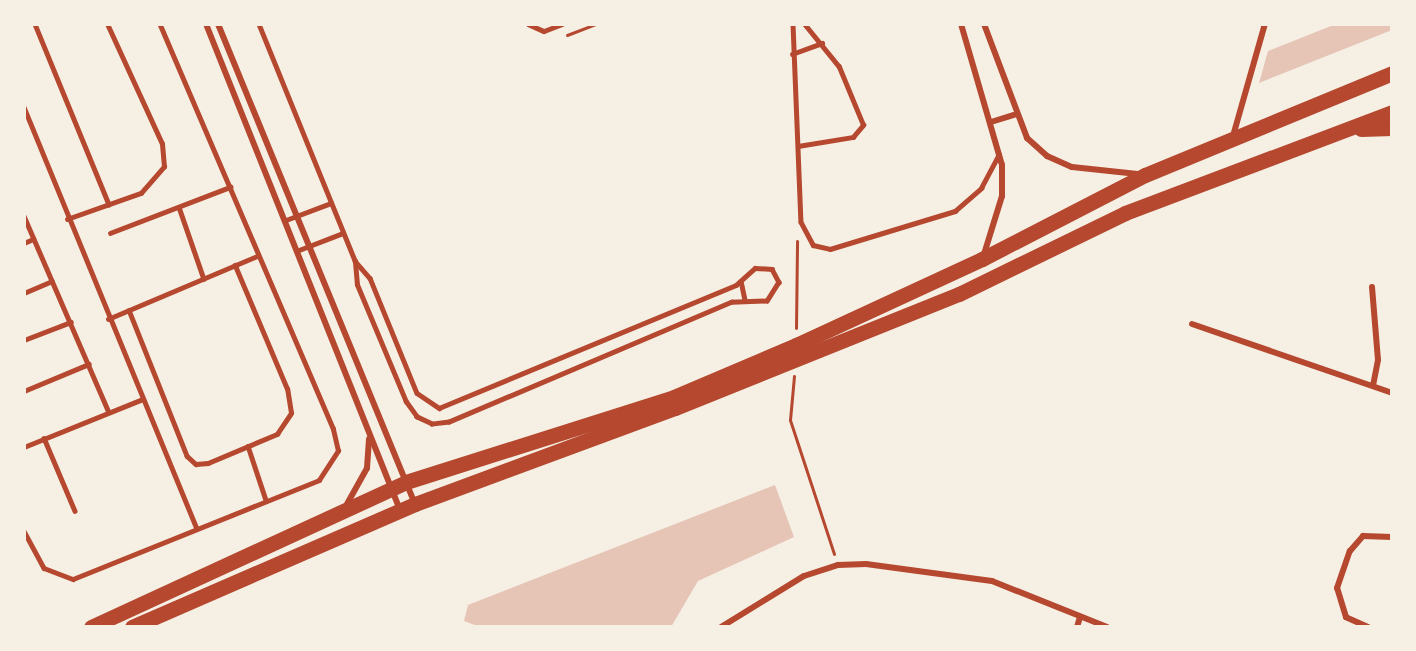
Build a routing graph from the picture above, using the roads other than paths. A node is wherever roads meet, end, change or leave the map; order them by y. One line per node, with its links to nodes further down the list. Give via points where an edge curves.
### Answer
1 (35, 24): 29 (lane)
2 (107, 24): 29 (lane, via 165,155 151,186)
3 (159, 24): 27 (lane)
4 (206, 24): 34 (street)
5 (218, 24): 31 (street)
6 (259, 24): 28 (lane)
7 (528, 24): 8 (lane, via 544,31)
8 (562, 24)
9 (792, 24): 15 (lane)
10 (804, 24): 14 (lane)
11 (960, 24): 20 (street)
12 (984, 24): 19 (street)
13 (1265, 24): 23 (street)
14 (822, 43): 15 (lane, via 805,45); 24 (lane, via 839,67 863,125 853,137)
15 (791, 54): 24 (lane)
16 (1392, 73): 23 (main road)
17 (24, 107): 33 (lane)
18 (1392, 112): 22 (main road)
19 (1014, 115): 20 (street); 26 (street, via 1027,138 1047,156 1072,167)
20 (991, 123): 25 (street)
21 (1392, 128): 22 (main road)
22 (1349, 129): 55 (main road, via 1125,213 959,294)
23 (1233, 138): 26 (main road)
24 (798, 146): 25 (lane, via 802,231 813,245 830,249 955,211 981,188)
25 (1000, 152): 42 (street, via 1002,196)
26 (1145, 175): 42 (main road)
27 (230, 187): 30 (lane); 41 (lane)
28 (331, 202): 31 (lane); 36 (lane)
29 (109, 204): 33 (lane)
30 (179, 207): 35 (lane); 45 (lane)
31 (298, 215): 34 (lane); 39 (street)
32 (24, 216): 37 (lane)
33 (68, 219): 52 (lane)
34 (286, 220): 40 (street)
35 (110, 233)
36 (343, 233): 39 (lane); 43 (lane)
37 (33, 239): 38 (lane); 46 (lane)
38 (24, 243)
39 (310, 246): 40 (lane); 67 (street)
40 (299, 250): 63 (street)
41 (258, 256): 44 (lane); 69 (lane, via 333,429 338,451 319,480)
42 (982, 259): 55 (main road)
43 (355, 261): 47 (lane, via 370,278 417,393 438,408); 50 (lane, via 357,285 406,402 417,417 432,424 449,422)
44 (235, 266): 45 (lane); 65 (lane, via 291,401 286,425)
45 (204, 279): 51 (lane)
46 (52, 280): 49 (lane); 53 (lane)
47 (741, 281): 50 (lane); 50 (lane, via 761,266 772,268 779,282 767,301)
48 (1372, 287): 58 (street, via 1378,360)
49 (24, 292)
50 (745, 300)
51 (129, 310): 52 (lane); 65 (lane, via 191,460 208,463)
52 (108, 319): 61 (lane)
53 (71, 322): 56 (lane); 57 (lane)
54 (1192, 324): 58 (street)
55 (839, 333): 67 (main road, via 674,397); 70 (main road, via 675,408)
56 (24, 340)
57 (89, 364): 59 (lane); 62 (lane)
58 (1373, 386): 60 (street)
59 (24, 391)
60 (1392, 393)
61 (143, 399): 62 (lane); 74 (lane)
62 (108, 411): 64 (lane)
63 (368, 432): 68 (street); 73 (street, via 361,485)
64 (44, 438): 66 (lane); 72 (lane)
65 (248, 446): 69 (lane)
66 (24, 447)
67 (406, 482): 68 (main road); 70 (street)
68 (392, 488): 71 (street); 73 (main road)
69 (266, 500): 74 (lane)
70 (415, 504): 71 (main road)
71 (400, 510): 79 (main road)
72 (75, 511)
73 (339, 512): 78 (main road)
74 (197, 528): 75 (lane, via 74,579 44,568)
75 (24, 531)
76 (1392, 537): 83 (street, via 1363,537 1350,551 1337,588 1346,617)
77 (1080, 617): 80 (street, via 992,581 937,570 838,565 764,596); 81 (street); 82 (street)
78 (91, 627)
79 (132, 627)
80 (721, 627)
81 (1077, 627)
82 (1107, 627)
83 (1368, 627)

